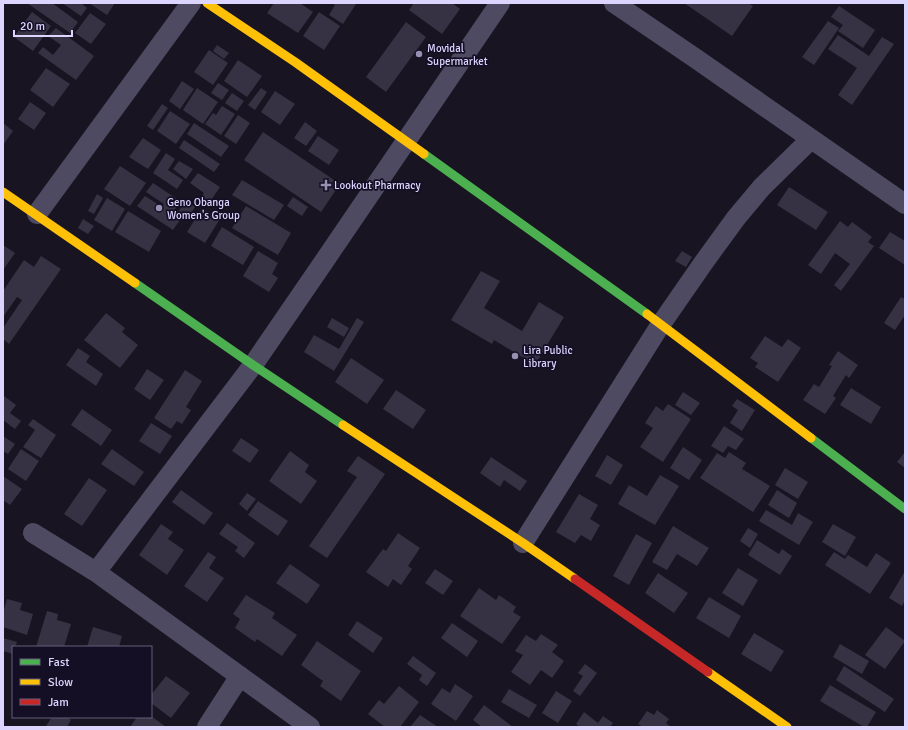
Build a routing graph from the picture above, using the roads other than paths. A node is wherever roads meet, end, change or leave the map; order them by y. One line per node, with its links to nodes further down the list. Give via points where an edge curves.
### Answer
1 (191, 3): 9 (street)
2 (207, 3): 6 (street)
3 (500, 3): 6 (street)
4 (614, 3): 5 (street)
5 (811, 140): 8 (street); 10 (street, via 789,159 749,202)
6 (406, 141): 10 (street); 11 (street)
7 (3, 192): 9 (street)
8 (902, 197)
9 (37, 214): 11 (street)
10 (661, 324): 12 (street); 14 (street)
11 (253, 365): 14 (street); 15 (street)
12 (905, 509)
13 (33, 533): 15 (street)
14 (523, 543): 19 (street)
15 (96, 572): 16 (street)
16 (240, 676): 17 (street); 18 (street)
17 (207, 727)
18 (310, 727)
19 (787, 727)

